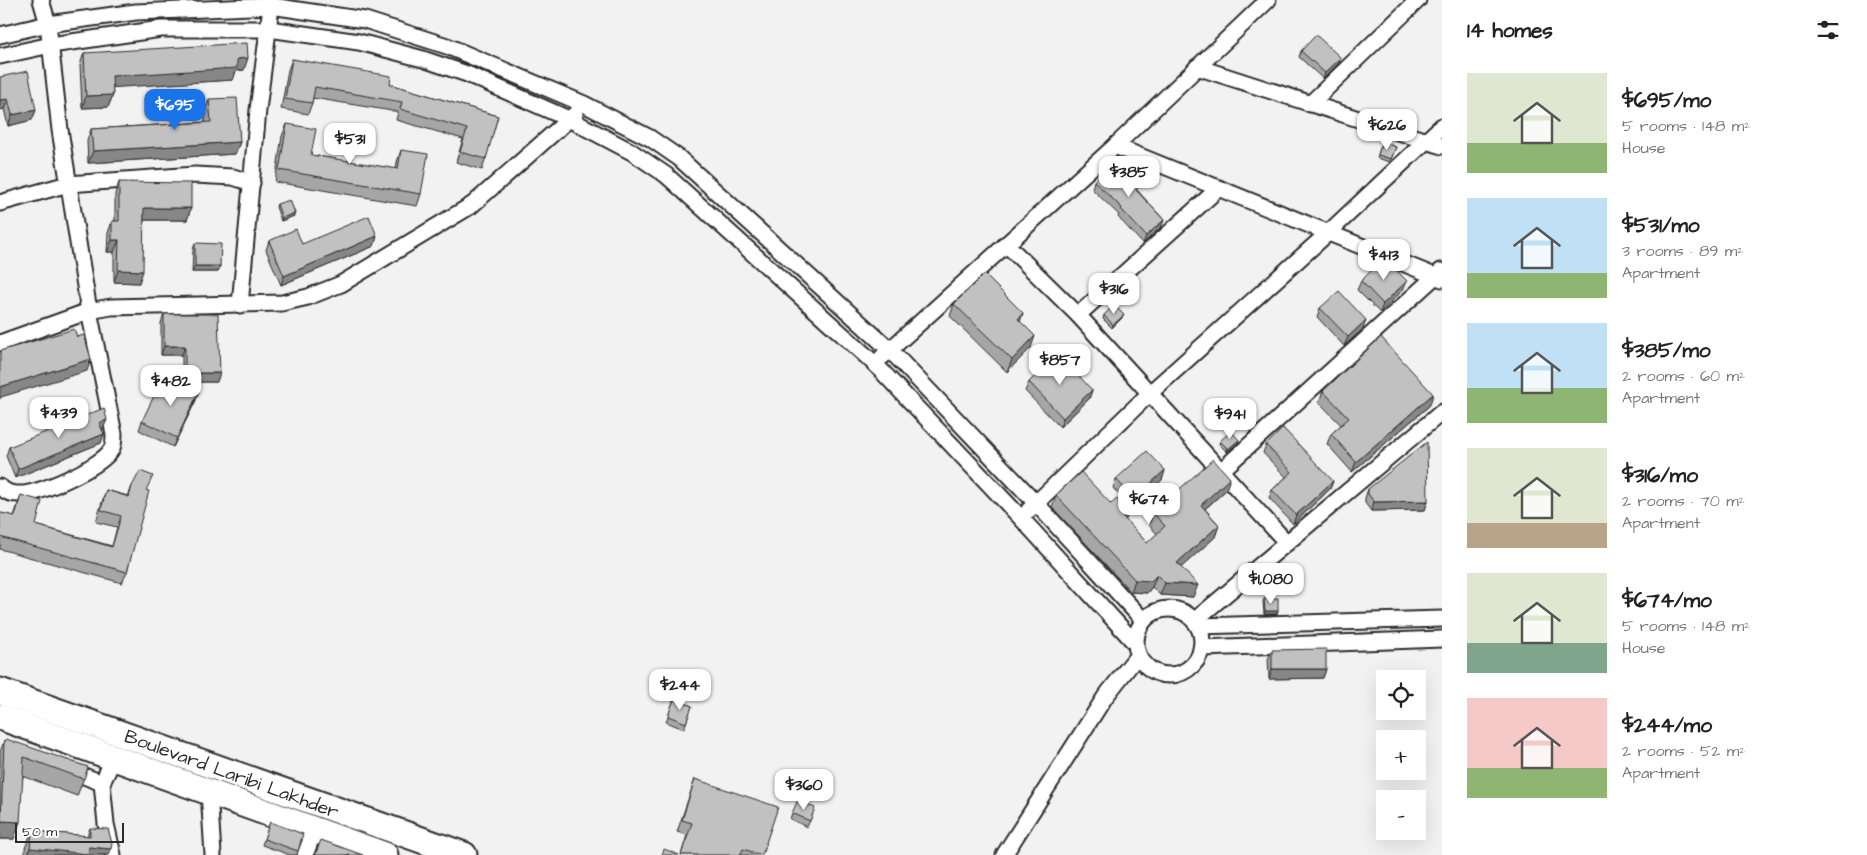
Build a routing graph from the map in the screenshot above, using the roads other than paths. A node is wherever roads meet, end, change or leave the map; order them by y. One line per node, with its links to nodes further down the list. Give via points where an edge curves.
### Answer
1 (41, 0): 5 (street)
2 (1268, 0): 10 (street)
3 (1418, 0): 12 (street)
4 (271, 6): 5 (street, via 136,12); 6 (street); 11 (street, via 365,20 447,46)
5 (48, 24): 7 (street); 8 (street)
6 (269, 29): 8 (street, via 161,29); 13 (street, via 359,42 422,59 467,74); 18 (street)
7 (0, 35)
8 (51, 45): 9 (street); 19 (street)
9 (0, 56)
10 (1196, 68): 12 (street); 16 (street)
11 (584, 104): 13 (street); 29 (street, via 650,138 679,158)
12 (1310, 104): 15 (street)
13 (571, 120): 25 (street, via 472,205 341,284 282,303); 30 (street, via 632,152 666,175)
14 (1442, 126): 15 (street)
15 (1426, 141): 17 (street); 22 (street)
16 (1115, 146): 20 (street); 23 (street)
17 (1442, 146)
18 (252, 183): 19 (street, via 233,177 195,175); 25 (street)
19 (68, 184): 21 (street); 26 (street)
20 (1219, 188): 22 (street); 27 (street)
21 (0, 203)
22 (1328, 233): 24 (street); 31 (street)
23 (1006, 244): 27 (street); 29 (street)
24 (1440, 275): 33 (street)
25 (240, 305): 26 (street)
26 (89, 311): 28 (street); 34 (street, via 114,434 112,449 98,463 55,485 20,495 8,493)
27 (1078, 315): 31 (street)
28 (0, 343)
29 (890, 350): 30 (street); 35 (street)
30 (875, 364): 36 (street)
31 (1150, 393): 33 (street); 35 (street)
32 (1442, 412): 37 (street)
33 (1222, 470): 37 (street)
34 (0, 487)
35 (1036, 503): 36 (street); 39 (street)
36 (1021, 518): 43 (street)
37 (1287, 543): 40 (street)
38 (1442, 619): 40 (street)
39 (1144, 620): 40 (street, via 1151,614 1169,609 1187,614); 43 (street, via 1136,635)
40 (1196, 623): 42 (street)
41 (1442, 639): 42 (street)
42 (1202, 648): 43 (street, via 1186,671 1167,676 1149,670)
43 (1136, 649): 56 (street)
44 (0, 691): 55 (main road, Boulevard Laribi Lakhder)
45 (0, 717): 46 (main road, Boulevard Laribi Lakhder)
46 (114, 758): 48 (street); 49 (main road, Boulevard Laribi Lakhder)
47 (54, 765): 48 (street)
48 (102, 783): 51 (street, via 106,824)
49 (209, 791): 50 (main road, Boulevard Laribi Lakhder); 52 (street)
50 (314, 829): 53 (street); 54 (main road, Boulevard Laribi Lakhder)
51 (114, 855)
52 (213, 855)
53 (305, 855)
54 (385, 855)
55 (464, 855)
56 (1004, 855)

